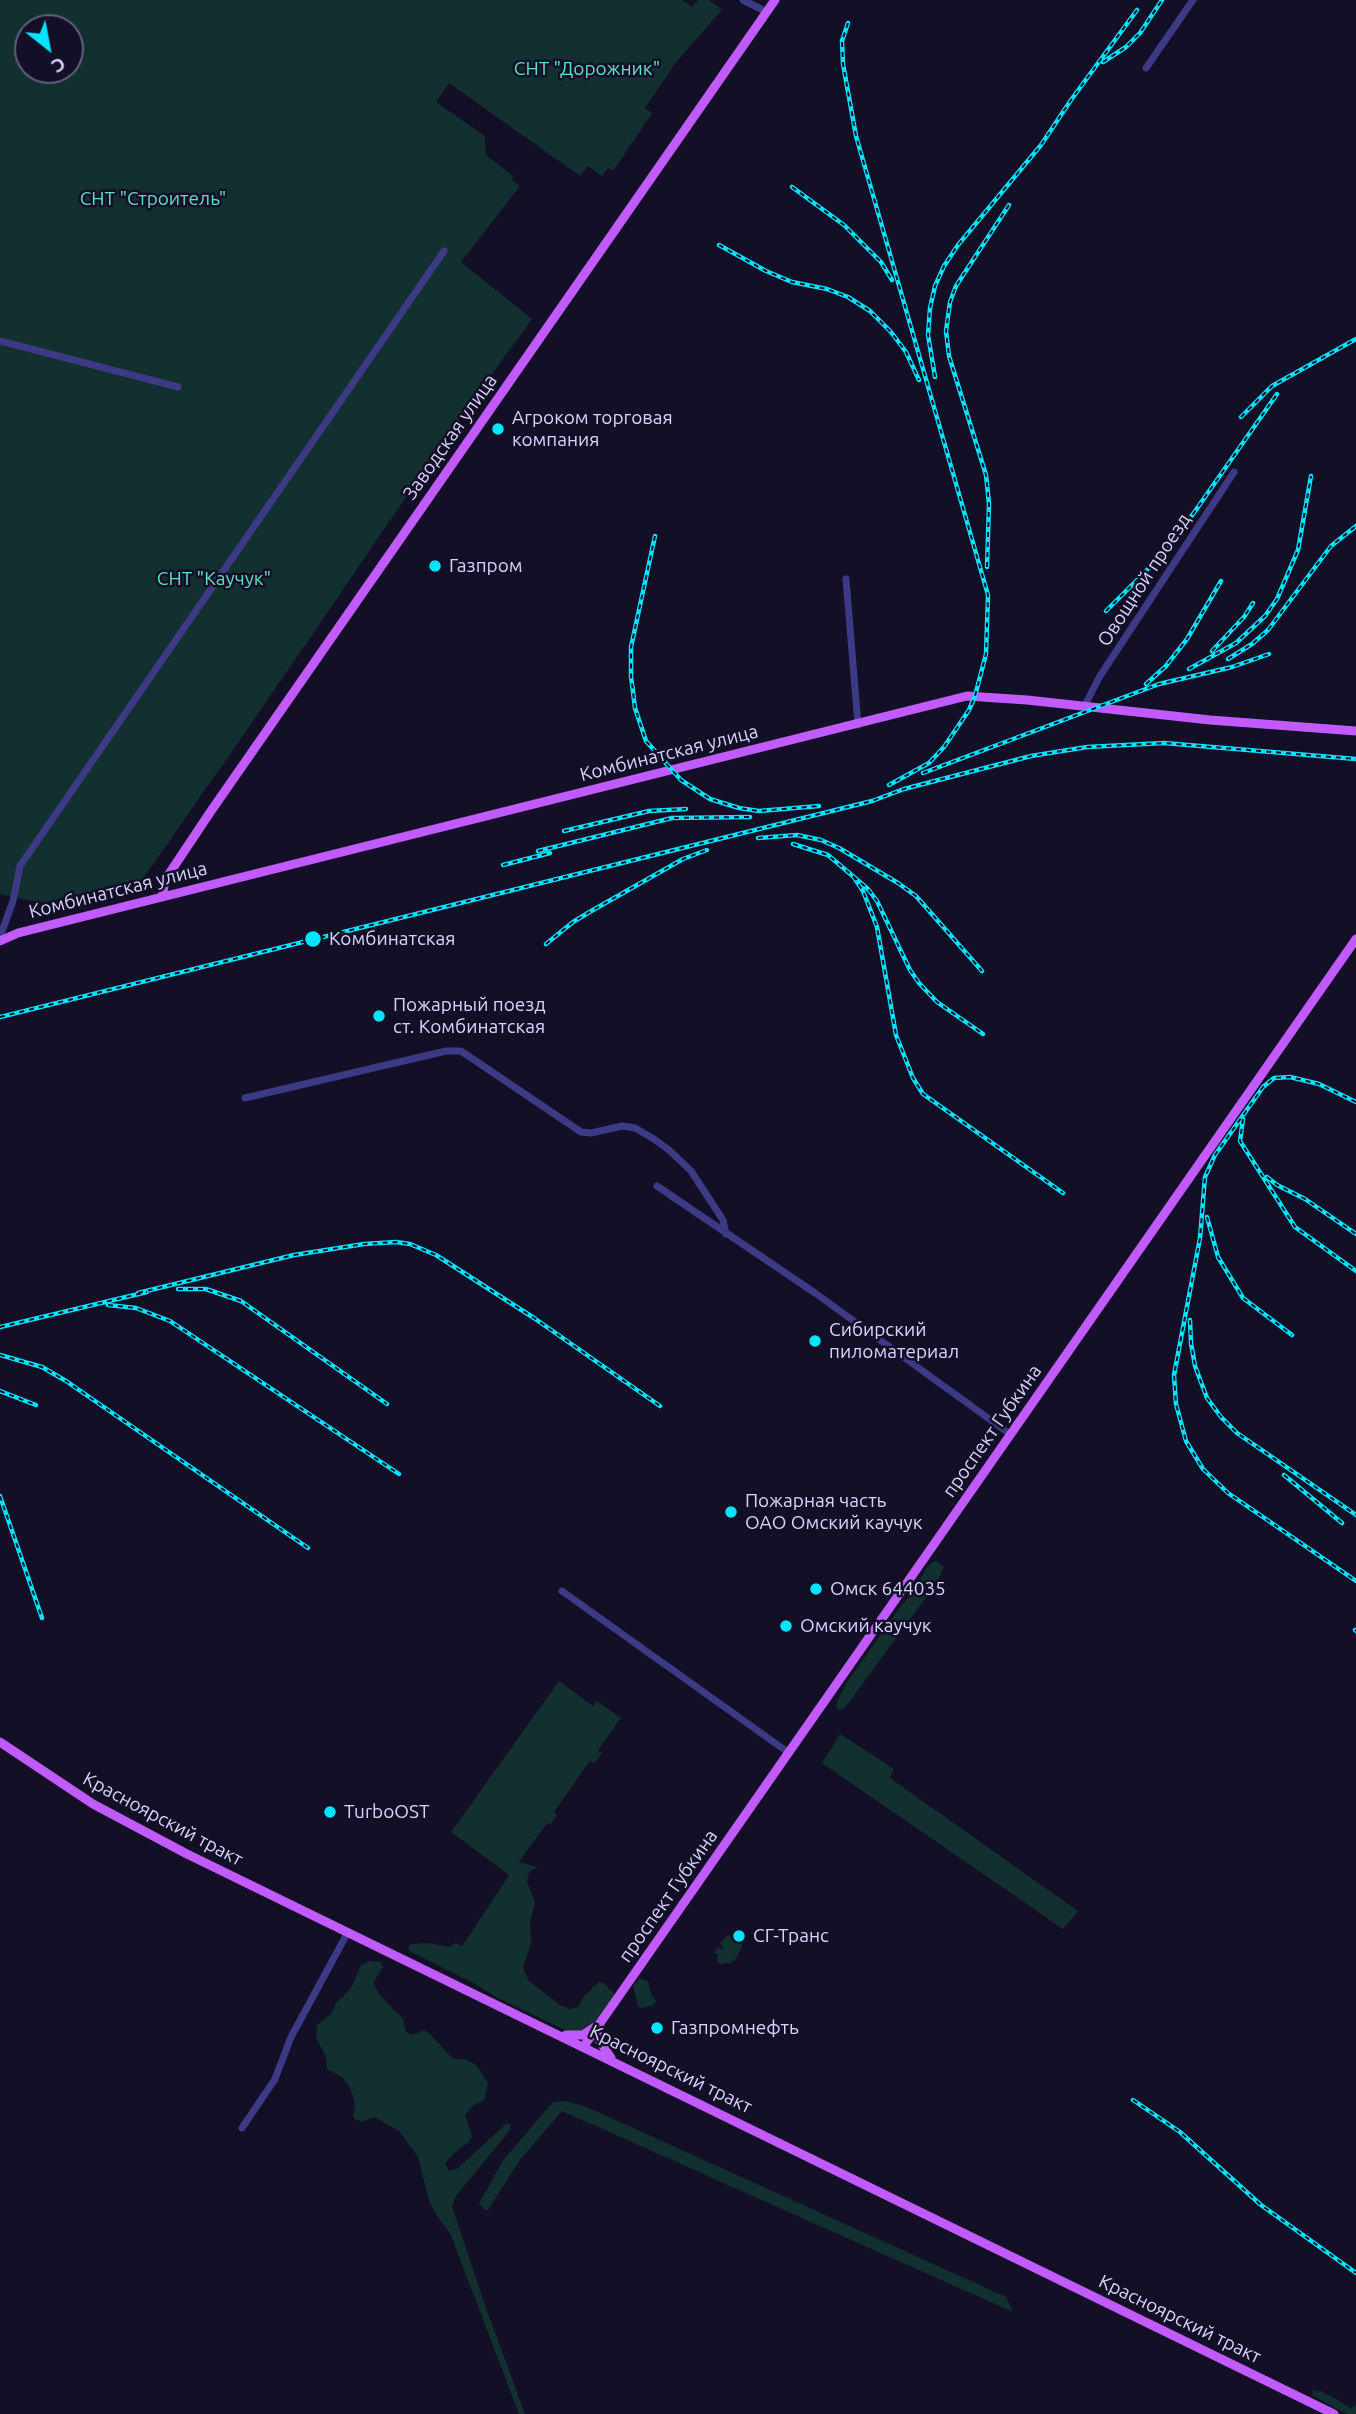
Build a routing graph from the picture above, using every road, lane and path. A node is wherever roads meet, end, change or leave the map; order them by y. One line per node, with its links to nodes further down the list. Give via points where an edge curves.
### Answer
1 (743, 0): 4 (street)
2 (775, 0): 4 (main road, Заводская улица)
3 (1194, 0): 5 (street)
4 (767, 12): 14 (main road, Заводская улица, via 211,811 165,880)
5 (1146, 68)
6 (444, 251): 15 (street, via 20,866)
7 (0, 341): 8 (street)
8 (178, 387)
9 (1234, 472): 11 (street, Овощной проезд)
10 (846, 579): 12 (street)
11 (1084, 707): 12 (main road, Комбинатская улица, via 967,696); 13 (main road, Комбинатская улица)
12 (858, 725): 14 (main road, Комбинатская улица)
13 (1356, 731)
14 (162, 897): 15 (main road, Комбинатская улица)
15 (0, 939)
16 (1356, 939): 20 (main road, проспект Губкина)
17 (245, 1098): 19 (street, via 461,1051 581,1132 635,1128 670,1150 705,1190)
18 (657, 1185): 19 (street)
19 (726, 1234): 20 (street)
20 (1010, 1434): 23 (main road, проспект Губкина)
21 (562, 1591): 23 (street)
22 (0, 1742): 24 (main road, Красноярский тракт, via 121,1821)
23 (789, 1753): 25 (main road, проспект Губкина)
24 (348, 1932): 26 (main road, Красноярский тракт); 29 (street, via 291,2036 275,2079)
25 (604, 2018): 26 (main road, via 583,2035); 27 (main road, проспект Губкина); 28 (main road, via 599,2040)
26 (558, 2033): 27 (main road, Красноярский тракт)
27 (584, 2046): 28 (main road, Красноярский тракт)
28 (615, 2062): 30 (main road, Красноярский тракт)
29 (242, 2128)
30 (1334, 2414)

